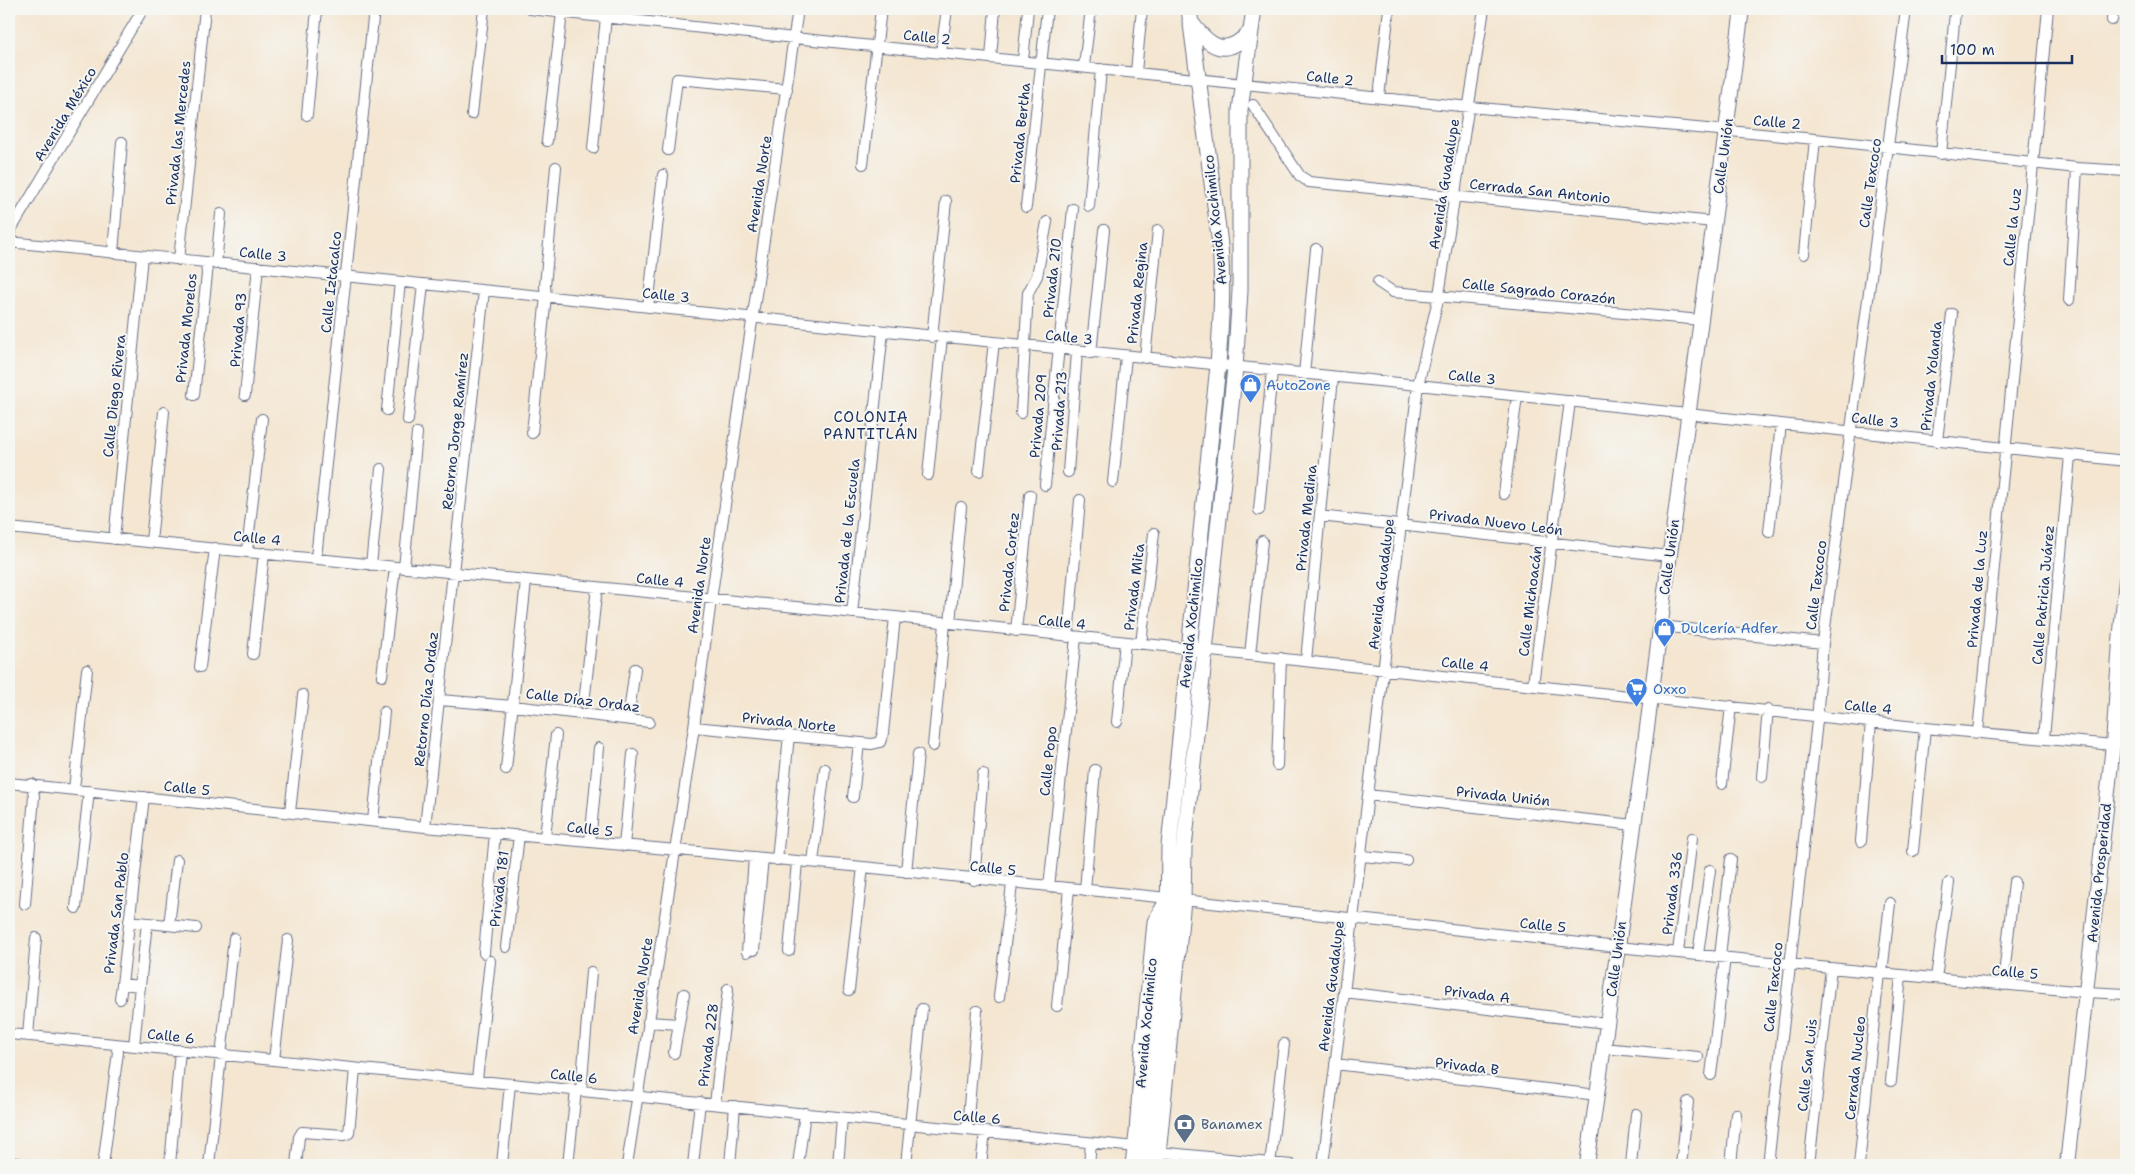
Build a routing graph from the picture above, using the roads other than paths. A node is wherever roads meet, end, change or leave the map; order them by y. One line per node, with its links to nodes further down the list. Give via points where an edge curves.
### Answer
1 (143, 9): 69 (street, Avenida México)
2 (205, 9): 75 (street, Privada las Mercedes)
3 (317, 9): 44 (street)
4 (374, 9): 78 (street, Calle Iztacalco)
5 (484, 9): 43 (street)
6 (530, 9): 22 (street, Calle 2)
7 (798, 9): 28 (street, Avenida Norte)
8 (881, 9): 29 (street)
9 (947, 9): 30 (street)
10 (995, 9): 31 (street)
11 (1028, 9): 32 (street)
12 (1048, 9): 33 (street, Privada Bertha)
13 (1091, 9): 34 (street)
14 (1142, 9): 36 (street)
15 (1254, 9): 27 (main road, Avenida Xochimilco)
16 (1389, 9): 40 (street)
17 (1484, 9): 42 (street, Avenida Guadalupe)
18 (1742, 9): 45 (street, Calle Unión)
19 (1906, 9): 49 (street, Calle Texcoco)
20 (2048, 9): 54 (street, Calle la Luz)
21 (2113, 9): 26 (street)
22 (562, 12): 23 (street, Calle 2); 47 (street)
23 (604, 13): 28 (street, Calle 2); 50 (street)
24 (1955, 13): 52 (street)
25 (1189, 14): 27 (main road, via 1204,38 1218,47 1234,46); 37 (main road, Avenida Xochimilco)
26 (2112, 20)
27 (1250, 32): 38 (main road, Avenida Xochimilco)
28 (794, 38): 29 (street, Calle 2); 39 (street, Avenida Norte)
29 (876, 46): 30 (street, Calle 2); 53 (street)
30 (941, 52): 31 (street, Calle 2)
31 (991, 58): 32 (street, Calle 2)
32 (1023, 61): 33 (street, Calle 2)
33 (1042, 63): 34 (street, Calle 2); 61 (street, Privada Bertha)
34 (1084, 66): 35 (street, Calle 2)
35 (1101, 69): 36 (street, Calle 2); 62 (street)
36 (1136, 72): 37 (street, Calle 2)
37 (1196, 78): 38 (street, Calle 2); 99 (main road, Avenida Xochimilco, via 1222,263)
38 (1242, 83): 40 (street, Calle 2); 100 (main road, Avenida Xochimilco, via 1240,291)
39 (787, 89): 51 (street, via 677,79); 88 (street, Avenida Norte)
40 (1379, 97): 42 (street, Calle 2)
41 (1253, 105): 59 (street, Cerrada San Antonio, via 1306,181)
42 (1470, 107): 45 (street, Calle 2); 59 (street, Avenida Guadalupe)
43 (472, 114)
44 (307, 115)
45 (1727, 131): 46 (street, Calle 2); 66 (street, Calle Unión)
46 (1815, 139): 49 (street, Calle 2); 73 (street)
47 (547, 141)
48 (122, 142): 72 (street)
49 (1889, 147): 52 (street, Calle 2); 116 (street, Calle Texcoco)
50 (593, 148)
51 (668, 150)
52 (1941, 154): 54 (street, Calle 2)
53 (863, 164)
54 (2032, 164): 56 (street, Calle 2); 120 (street, Calle la Luz)
55 (556, 167): 84 (street)
56 (2077, 168): 57 (street, Calle 2); 85 (street)
57 (2126, 171)
58 (663, 175): 86 (street)
59 (1456, 196): 66 (street, Cerrada San Antonio); 83 (street, Avenida Guadalupe)
60 (946, 200): 91 (street)
61 (1026, 206)
62 (1089, 206)
63 (1073, 209): 94 (street, Privada 210)
64 (221, 214): 76 (street, Privada Morelos)
65 (1046, 222): 93 (street, via 1037,276 1028,293)
66 (1714, 222): 89 (street, Calle Unión)
67 (1104, 230): 96 (street)
68 (1158, 230): 98 (street, Privada Regina)
69 (9, 233)
70 (9, 242): 72 (street, Calle 3)
71 (1316, 249): 102 (street)
72 (113, 253): 74 (street, Calle 3)
73 (1804, 254)
74 (142, 256): 75 (street, Calle 3); 139 (street, Calle Diego Rivera)
75 (179, 260): 76 (street, Calle 3)
76 (211, 263): 77 (street, Calle 3); 106 (street, Privada Morelos, via 207,274)
77 (258, 267): 78 (street, Calle 3); 105 (street, Privada 93)
78 (345, 277): 79 (street, Calle 3); 147 (street, Calle Iztacalco)
79 (400, 282): 81 (street, Calle 3); 109 (street)
80 (1378, 282): 83 (street, Calle Sagrado Corazón, via 1392,292)
81 (424, 284): 82 (street, Calle 3); 114 (street)
82 (484, 291): 84 (street, Calle 3); 150 (street, Retorno Jorge Ramírez)
83 (1439, 295): 89 (street, Calle Sagrado Corazón); 104 (street, Avenida Guadalupe)
84 (546, 296): 86 (street, Calle 3); 118 (street)
85 (2069, 300)
86 (648, 307): 88 (street, Calle 3)
87 (1952, 314): 119 (street, Privada Yolanda)
88 (752, 318): 90 (street, Calle 3); 154 (street, Avenida Norte)
89 (1701, 320): 112 (street, Calle Unión)
90 (883, 332): 91 (street, Calle 3); 155 (street, Privada de la Escuela)
91 (937, 337): 92 (street, Calle 3); 126 (street)
92 (994, 342): 93 (street, Calle 3); 124 (street)
93 (1023, 346): 94 (street, Calle 3); 111 (street)
94 (1058, 350): 95 (street, Calle 3); 128 (street, Privada 209)
95 (1078, 352): 96 (street, Calle 3); 125 (street, Privada 213)
96 (1091, 353): 97 (street, Calle 3)
97 (1126, 357): 98 (street, Calle 3); 127 (street)
98 (1145, 358): 99 (street, Calle 3)
99 (1218, 365): 100 (street, Calle 3); 164 (main road, Avenida Xochimilco)
100 (1234, 368): 101 (street, Calle 3); 165 (main road, Avenida Xochimilco)
101 (1272, 371): 102 (street, Calle 3); 133 (street)
102 (1304, 374): 103 (street, Calle 3)
103 (1333, 377): 104 (street, Calle 3); 134 (street, Privada Medina)
104 (1418, 385): 107 (street, Calle 3); 135 (street, Avenida Guadalupe)
105 (245, 395)
106 (194, 396)
107 (1517, 396): 108 (street, Calle 3); 129 (street)
108 (1570, 401): 112 (street, Calle 3); 142 (street, Calle Michoacán)
109 (387, 410)
110 (164, 412): 141 (street)
111 (1020, 413)
112 (1688, 416): 115 (street, Calle 3); 146 (street, Calle Unión)
113 (262, 419): 144 (street)
114 (408, 420)
115 (1781, 424): 116 (street, Calle 3); 137 (street)
116 (1850, 430): 119 (street, Calle 3); 162 (street, Calle Texcoco)
117 (417, 433): 149 (street)
118 (532, 433)
119 (1937, 441): 120 (street, Calle 3)
120 (2004, 449): 121 (street, Calle 3); 191 (street, Privada de la Luz)
121 (2070, 456): 122 (street, Calle 3); 194 (street, Calle Patricia Juárez)
122 (2126, 461)
123 (381, 468): 148 (street)
124 (979, 471)
125 (1068, 472)
126 (928, 475)
127 (1113, 482)
128 (1045, 485)
129 (1504, 494)
130 (1030, 495): 159 (street, Privada Cortez)
131 (1080, 500): 160 (street, Calle Popo)
132 (961, 508): 157 (street)
133 (1258, 510)
134 (1320, 516): 135 (street, Privada Nuevo León); 169 (street, Privada Medina)
135 (1402, 525): 142 (street, Privada Nuevo León); 172 (street, Avenida Guadalupe)
136 (9, 528): 139 (street, Calle 4)
137 (1770, 532)
138 (1154, 533): 163 (street, Privada Mita)
139 (114, 539): 141 (street, Calle 4)
140 (1262, 541): 167 (street)
141 (151, 542): 143 (street, Calle 4)
142 (1551, 542): 146 (street, Privada Nuevo León); 175 (street, Calle Michoacán)
143 (215, 548): 144 (street, Calle 4); 170 (street)
144 (247, 551): 145 (street, Calle 4)
145 (264, 553): 147 (street, Calle 4); 166 (street)
146 (1669, 556): 158 (street, Calle Unión)
147 (316, 558): 148 (street, Calle 4)
148 (372, 565): 149 (street, Calle 4)
149 (400, 568): 150 (street, Calle 4); 174 (street)
150 (453, 574): 152 (street, Calle 4); 178 (street, Retorno Díaz Ordaz)
151 (2126, 580): 196 (street, Avenida Prosperidad)
152 (526, 581): 153 (street, Calle 4); 180 (street)
153 (597, 587): 154 (street, Calle 4); 179 (street)
154 (711, 600): 155 (street, Calle 4); 189 (street, Avenida Norte)
155 (852, 613): 156 (street, Calle 4)
156 (895, 617): 157 (street, Calle 4); 195 (street, Privada Norte, via 883,733 880,742)
157 (947, 623): 159 (street, Calle 4); 197 (street)
158 (1660, 626): 162 (street); 177 (street, Calle Unión)
159 (1016, 631): 160 (street, Calle 4)
160 (1072, 638): 161 (street, Calle 4); 243 (street, Calle Popo)
161 (1125, 642): 163 (street, Calle 4); 187 (street)
162 (1823, 643): 184 (street, Calle Texcoco)
163 (1141, 644): 164 (street, Calle 4)
164 (1188, 650): 165 (street, Calle 4); 246 (main road, Avenida Xochimilco, via 1169,846)
165 (1204, 651): 167 (street, Calle 4); 246 (main road, Avenida Xochimilco, via 1184,848)
166 (253, 654)
167 (1250, 655): 168 (street, Calle 4)
168 (1281, 658): 169 (street, Calle 4); 201 (street)
169 (1306, 661): 172 (street, Calle 4)
170 (200, 667)
171 (635, 669): 185 (street)
172 (1384, 669): 175 (street, Calle 4); 212 (street, Avenida Guadalupe)
173 (86, 670): 210 (street)
174 (382, 676)
175 (1533, 685): 177 (street, Calle 4)
176 (303, 695): 215 (street)
177 (1651, 698): 181 (street, Calle 4); 217 (street, Calle Unión)
178 (440, 700): 180 (street, Calle Díaz Ordaz); 218 (street, Retorno Díaz Ordaz)
179 (584, 703)
180 (513, 706): 185 (street, Calle Díaz Ordaz); 202 (street)
181 (1731, 706): 182 (street, Calle 4); 209 (street)
182 (1768, 709): 184 (street, Calle 4); 206 (street)
183 (384, 712): 216 (street)
184 (1816, 715): 188 (street, Calle 4); 265 (street, Calle Texcoco)
185 (628, 719): 186 (street, Calle Díaz Ordaz)
186 (650, 722)
187 (1117, 722)
188 (1871, 722): 190 (street, Calle 4); 223 (street)
189 (694, 727): 192 (street, Privada Norte); 226 (street, Avenida Norte)
190 (1925, 728): 191 (street, Calle 4); 227 (street)
191 (1978, 732): 194 (street, Calle 4)
192 (789, 735): 195 (street, Privada Norte); 232 (street)
193 (556, 736): 221 (street)
194 (2044, 738): 196 (street, Calle 4)
195 (859, 743): 214 (street)
196 (2113, 744): 277 (street, Avenida Prosperidad)
197 (932, 746)
198 (599, 748): 224 (street)
199 (633, 754): 225 (street)
200 (918, 754): 238 (street)
201 (1277, 765)
202 (506, 769)
203 (825, 769): 235 (street)
204 (1095, 770): 245 (street)
205 (983, 774): 239 (street)
206 (1762, 777)
207 (9, 783): 208 (street, Calle 5)
208 (32, 784): 210 (street, Calle 5); 248 (street, via 34,796)
209 (1722, 784)
210 (74, 790): 211 (street, Calle 5)
211 (89, 791): 213 (street, Calle 5); 249 (street)
212 (1368, 794): 217 (street, Privada Unión); 228 (street, Avenida Guadalupe)
213 (144, 797): 215 (street, Calle 5); 251 (street, Privada San Pablo)
214 (853, 797)
215 (290, 812): 216 (street, Calle 5)
216 (373, 821): 218 (street, Calle 5)
217 (1634, 825): 259 (street, Calle Unión)
218 (425, 827): 219 (street, Calle 5)
219 (495, 834): 220 (street, Calle 5); 302 (street)
220 (519, 835): 221 (street, Calle 5); 258 (street, Privada 181)
221 (545, 838): 224 (street, Calle 5)
222 (1692, 838): 262 (street, Privada 336)
223 (1861, 841)
224 (590, 842): 225 (street, Calle 5)
225 (624, 846): 226 (street, Calle 5)
226 (676, 850): 229 (street, Calle 5); 285 (street, Avenida Norte)
227 (1912, 851)
228 (1362, 856): 233 (street); 250 (street, Avenida Guadalupe)
229 (759, 858): 232 (street, Calle 5); 260 (street)
230 (1731, 859): 264 (street)
231 (177, 860): 253 (street)
232 (777, 860): 234 (street, Calle 5)
233 (1406, 860)
234 (797, 862): 235 (street, Calle 5); 261 (street)
235 (813, 862): 236 (street, Calle 5)
236 (863, 867): 238 (street, Calle 5); 275 (street)
237 (1710, 870): 263 (street)
238 (906, 872): 239 (street, Calle 5)
239 (974, 880): 242 (street, Calle 5)
240 (2014, 882): 272 (street)
241 (1949, 883): 270 (street)
242 (1012, 884): 243 (street, Calle 5); 280 (street)
243 (1049, 887): 244 (street, Calle 5)
244 (1069, 889): 245 (street, Calle 5); 282 (street)
245 (1085, 890): 246 (street, Calle 5)
246 (1175, 899): 250 (street, Calle 5); 320 (main road, Avenida Xochimilco, via 1155,922); 321 (main road, Avenida Xochimilco); 341 (main road, via 1168,922)
247 (1890, 903): 268 (street, Cerrada Nucleo)
248 (25, 904)
249 (76, 908)
250 (1354, 917): 259 (street, Calle 5); 276 (street, Avenida Guadalupe)
251 (129, 920): 252 (street); 271 (street, Privada San Pablo)
252 (147, 923): 253 (street); 273 (street)
253 (169, 925): 254 (street)
254 (196, 928)
255 (36, 938): 289 (street)
256 (234, 938): 296 (street)
257 (288, 940): 298 (street)
258 (506, 947)
259 (1618, 947): 262 (street, Calle 5); 286 (street, Calle Unión)
260 (750, 951)
261 (789, 951)
262 (1678, 952): 263 (street, Calle 5)
263 (1698, 954): 264 (street, Calle 5)
264 (1722, 956): 265 (street, Calle 5); 301 (street)
265 (1789, 963): 266 (street, Calle 5); 348 (street, Calle Texcoco)
266 (1832, 968): 268 (street, Calle 5); 349 (street, Calle San Luis)
267 (591, 972): 305 (street)
268 (1880, 973): 269 (street, Calle 5); 350 (street, Cerrada Nucleo)
269 (1901, 975): 270 (street, Calle 5); 303 (street)
270 (1936, 978): 272 (street, Calle 5)
271 (122, 984): 273 (street, Privada San Pablo); 281 (street)
272 (2003, 985): 277 (street, Calle 5)
273 (140, 986): 292 (street)
274 (728, 989): 310 (street, Privada 228)
275 (849, 990)
276 (1344, 992): 286 (street, Privada A); 299 (street, Avenida Guadalupe)
277 (2086, 992): 279 (street, Calle 5); 351 (street, Avenida Prosperidad)
278 (684, 994): 287 (street)
279 (2126, 994)
280 (999, 997)
281 (120, 999)
282 (1057, 1006)
283 (922, 1009): 316 (street)
284 (977, 1011): 317 (street)
285 (648, 1022): 287 (street); 307 (street, Avenida Norte)
286 (1606, 1023): 293 (street, Calle Unión)
287 (678, 1024): 295 (street)
288 (9, 1034): 289 (street, Calle 6)
289 (28, 1036): 290 (street, Calle 6)
290 (115, 1044): 292 (street, Calle 6); 326 (street, via 118,1052)
291 (1284, 1044): 324 (street)
292 (134, 1046): 294 (street, Calle 6)
293 (1603, 1048): 297 (street); 306 (street, Calle Unión)
294 (180, 1050): 296 (street, Calle 6); 327 (street)
295 (674, 1053)
296 (221, 1055): 298 (street, Calle 6); 328 (street)
297 (1698, 1057)
298 (274, 1060): 300 (street, Calle 6)
299 (1335, 1064): 306 (street, Privada B); 343 (street, Avenida Guadalupe)
300 (355, 1069): 302 (street, Calle 6); 329 (street, via 349,1133 302,1132)
301 (1711, 1075)
302 (477, 1080): 304 (street, Calle 6)
303 (1891, 1080)
304 (510, 1084): 305 (street, Calle 6); 330 (street)
305 (578, 1091): 307 (street, Calle 6); 331 (street)
306 (1597, 1095): 344 (street, Calle Unión)
307 (638, 1096): 308 (street, Calle 6); 332 (street, Avenida Norte)
308 (700, 1102): 310 (street, Calle 6); 333 (street)
309 (1688, 1102): 346 (street)
310 (715, 1104): 311 (street, Calle 6)
311 (736, 1106): 312 (street, Calle 6); 334 (street)
312 (805, 1113): 315 (street, Calle 6); 335 (street)
313 (1636, 1114): 345 (street)
314 (1736, 1114): 347 (street)
315 (842, 1118): 316 (street, Calle 6); 336 (street)
316 (910, 1126): 317 (street, Calle 6); 337 (street)
317 (967, 1130): 318 (street, Calle 6)
318 (985, 1132): 319 (street, Calle 6); 338 (street)
319 (1091, 1142): 320 (street, Calle 6); 339 (street)
320 (1136, 1147): 340 (main road, Avenida Xochimilco)
321 (1156, 1161): 323 (street)
322 (9, 1162): 325 (street)
323 (1237, 1162): 324 (street)
324 (1270, 1164): 342 (street)
325 (29, 1165)
326 (103, 1165)
327 (170, 1165)
328 (209, 1165)
329 (296, 1165)
330 (502, 1165)
331 (568, 1165)
332 (627, 1165)
333 (693, 1165)
334 (730, 1165)
335 (798, 1165)
336 (838, 1165)
337 (906, 1165)
338 (981, 1165)
339 (1089, 1165)
340 (1133, 1165)
341 (1146, 1165)
342 (1291, 1165)
343 (1323, 1165)
344 (1587, 1165)
345 (1631, 1165)
346 (1681, 1165)
347 (1731, 1165)
348 (1768, 1165)
349 (1809, 1165)
350 (1859, 1165)
351 (2067, 1165)

